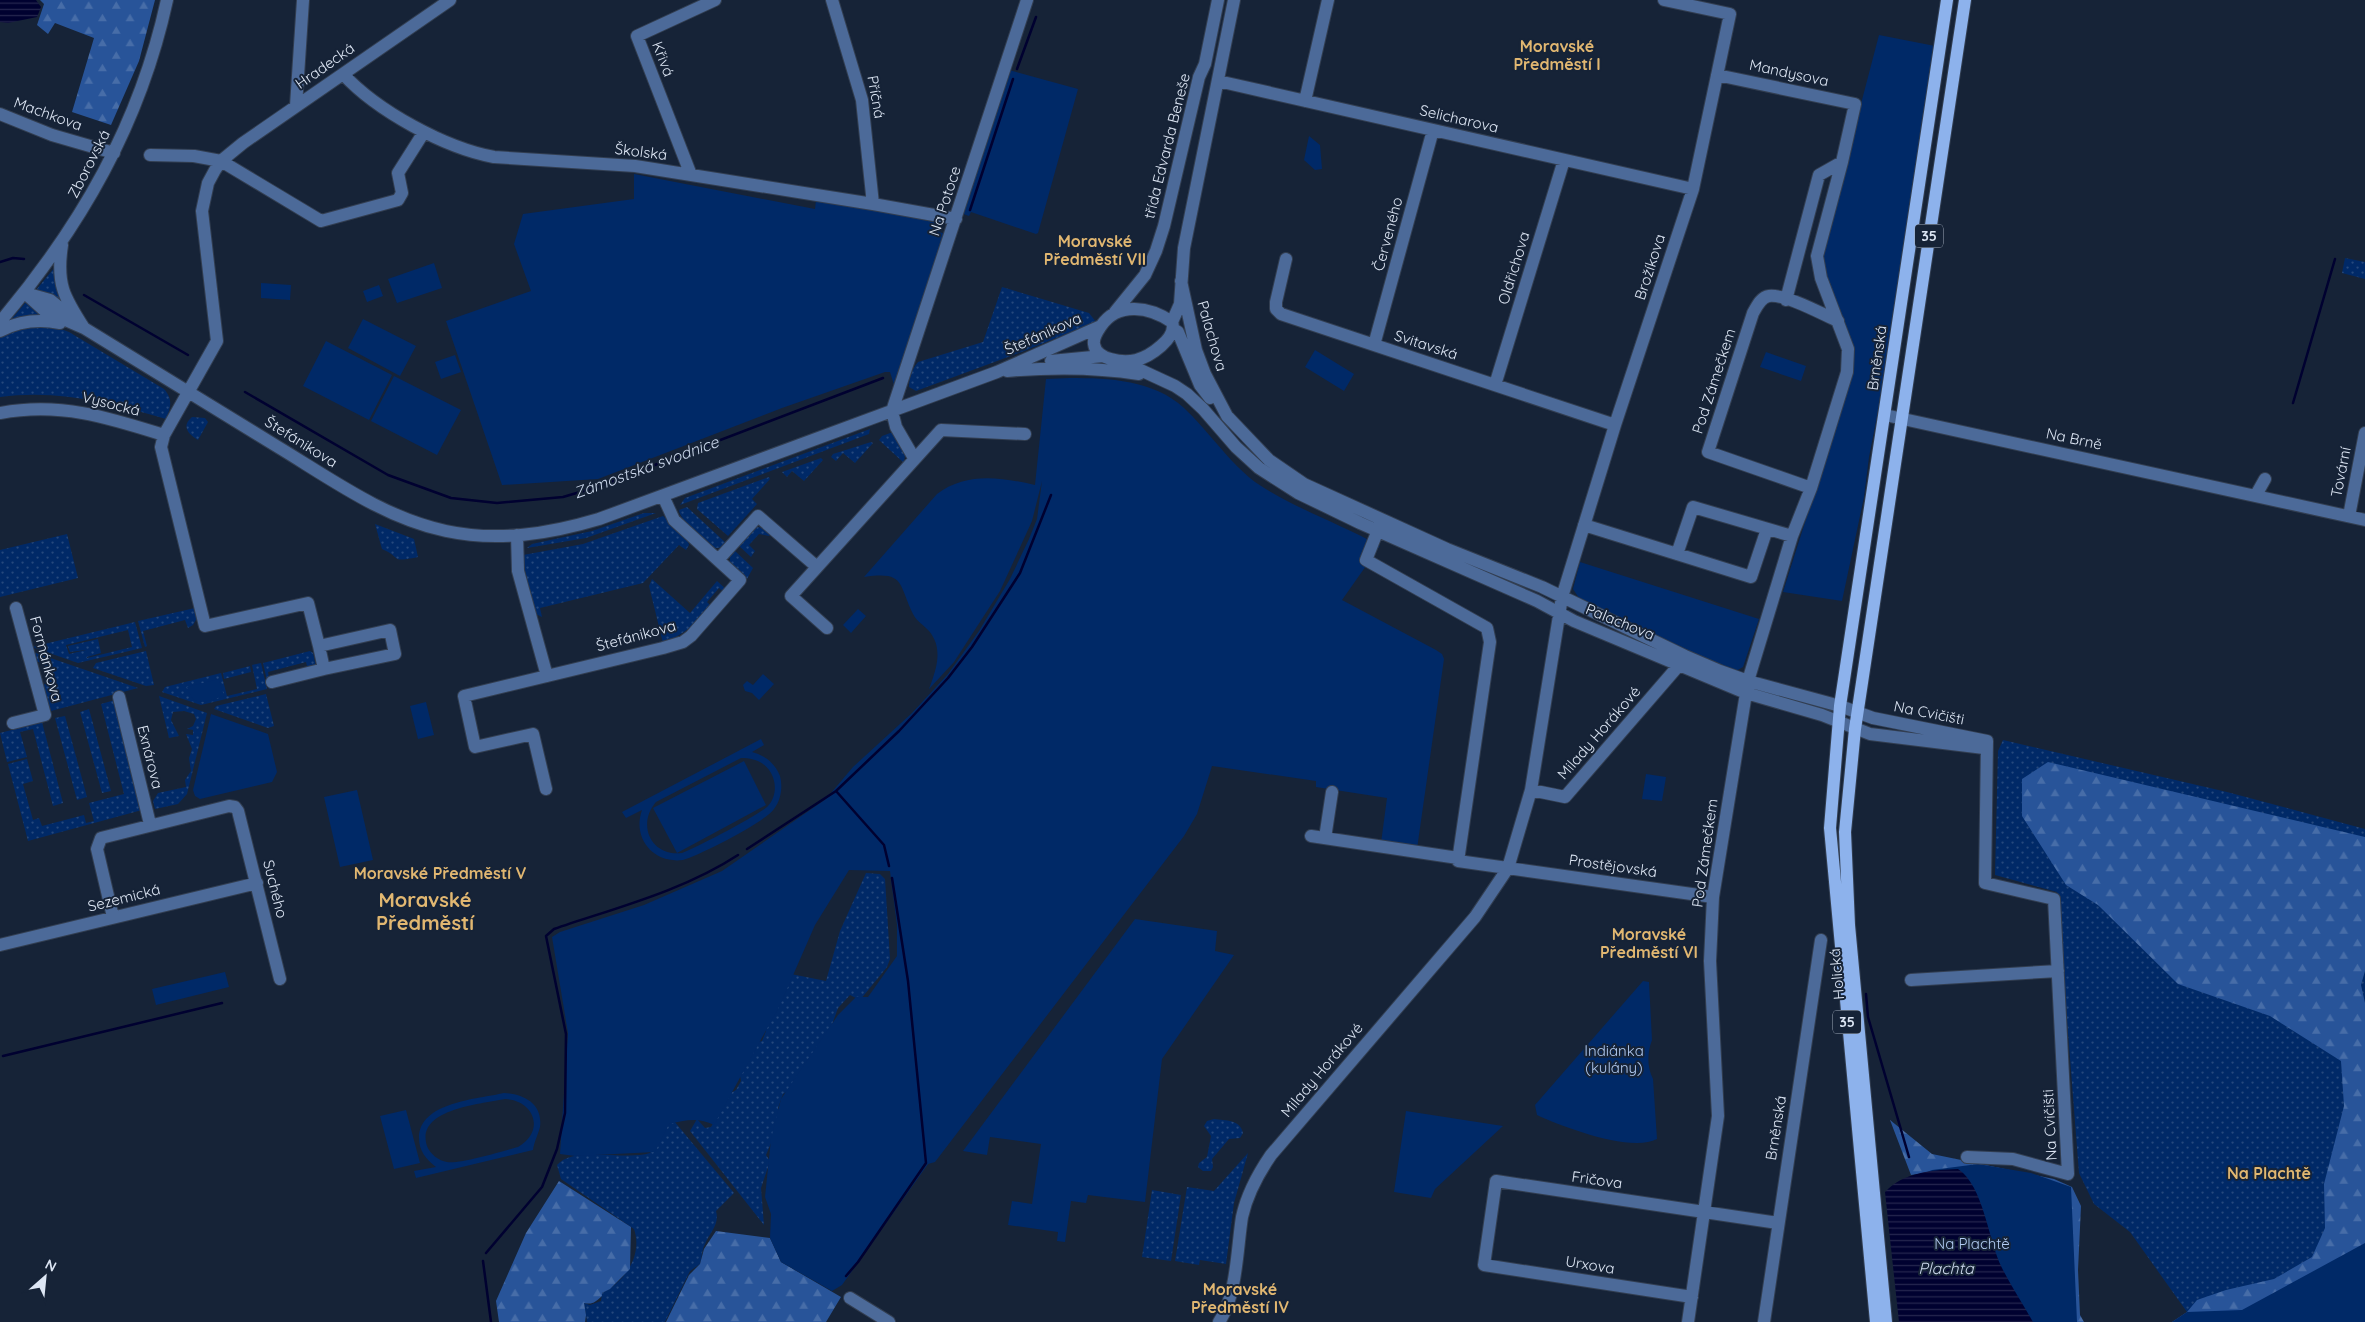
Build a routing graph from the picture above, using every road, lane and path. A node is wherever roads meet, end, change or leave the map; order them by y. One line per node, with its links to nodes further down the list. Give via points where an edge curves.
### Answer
1 (166, 0): 22 (street, Zborovská, via 145,83)
2 (303, 0): 18 (street)
3 (450, 0): 13 (street, Hradecká)
4 (715, 0): 27 (street, Křivá, via 637,36)
5 (832, 0): 29 (street, Příčná, via 862,100)
6 (1027, 0): 30 (street, Na Potoce)
7 (1218, 0): 36 (street, třída Edvarda Beneše, via 1205,64 1199,77 1156,251 1145,275)
8 (1234, 0): 15 (street)
9 (1328, 0): 16 (street)
10 (1664, 0): 14 (street, Brožíkova, via 1730,14)
11 (1946, 0): 52 (main road, Brněnská / 35)
12 (1965, 0): 54 (main road, 35)
13 (342, 74): 18 (street, Hradecká); 21 (street, Školská, via 358,90)
14 (1717, 75): 17 (street, Mandysova); 28 (street, Brožíkova)
15 (1218, 81): 16 (street, Selicharova); 33 (street, via 1184,248)
16 (1305, 101): 20 (street, Selicharova)
17 (1855, 104): 26 (street, Pod Zámečkem)
18 (296, 106): 25 (street, Hradecká)
19 (0, 114): 22 (street, Machkova, via 52,135)
20 (1433, 130): 24 (street, Selicharova); 43 (street, Červeného)
21 (424, 132): 25 (street, via 398,173 402,193 398,200 321,221); 27 (street, Školská, via 457,147 494,157 635,166)
22 (114, 153): 31 (street, Zborovská)
23 (150, 155): 25 (street, via 194,156)
24 (1564, 160): 28 (street, Selicharova); 48 (street, Oldřichova)
25 (221, 161): 49 (street, Hradecká, via 208,183 202,210 217,341)
26 (1842, 162): 35 (street, via 1819,175); 37 (street, Pod Zámečkem, via 1817,256 1820,278)
27 (691, 175): 29 (street, Školská)
28 (1693, 189): 55 (street, Brožíkova)
29 (874, 204): 30 (street, Školská)
30 (956, 219): 50 (street, Na Potoce)
31 (63, 242): 34 (street, Zborovská); 41 (street, via 59,273 61,288)
32 (1286, 259): 43 (street, Svitavská, via 1276,302 1278,312)
33 (1181, 281): 39 (street, via 1180,304); 53 (street, Palachova, via 1196,350)
34 (24, 293): 38 (street, Zborovská); 41 (street, Štefánikova, via 45,311)
35 (1786, 300): 37 (street, Pod Zámečkem); 61 (street, Pod Zámečkem, via 1769,296 1760,301 1753,312 1708,452)
36 (1111, 316): 39 (street, via 1138,308 1155,312); 40 (street)
37 (1838, 321): 61 (street, Pod Zámečkem, via 1848,349 1847,372)
38 (0, 322)
39 (1172, 325): 45 (street, via 1166,340 1146,357); 53 (street, via 1200,385)
40 (1101, 326): 44 (street, via 1094,337 1094,344); 46 (street, Štefánikova)
41 (84, 328): 42 (street, Štefánikova, via 36,321); 49 (street, Štefánikova)
42 (0, 331)
43 (1374, 345): 48 (street, Svitavská)
44 (1103, 356): 45 (street); 46 (street, Štefánikova, via 1050,361)
45 (1121, 361): 47 (street, Palachova)
46 (997, 372): 47 (street, via 1059,368); 50 (street, Štefánikova)
47 (1156, 377): 67 (street, Palachova, via 1187,394 1236,447 1278,481)
48 (1495, 385): 55 (street, Svitavská)
49 (189, 392): 58 (street); 69 (street, Štefánikova, via 388,511 446,531)
50 (892, 411): 59 (street, via 896,427); 63 (street, Štefánikova)
51 (0, 413): 58 (street, Vysocká, via 66,409 92,413)
52 (1885, 415): 54 (street, Na Brně); 85 (main road, Brněnská / 35)
53 (1227, 416): 67 (street, Palachova, via 1252,446 1285,472)
54 (1901, 419): 62 (street, Na Brně); 86 (main road, 35)
55 (1615, 425): 66 (street, Brožíkova)
56 (2365, 433): 64 (street, Tovární)
57 (1025, 434): 59 (street, via 941,430)
58 (164, 435): 78 (street, via 161,447 205,626 308,602)
59 (914, 458): 73 (street)
60 (2265, 479): 62 (street)
61 (1811, 488): 70 (street, Pod Zámečkem)
62 (2256, 495): 64 (street, Na Brně)
63 (663, 496): 69 (street, Štefánikova, via 566,528); 72 (street, Štefánikova, via 674,520)
64 (2349, 516): 65 (street, Na Brně)
65 (2365, 520)
66 (1584, 525): 71 (street); 74 (street, Brožíkova)
67 (1380, 526): 74 (street, Palachova); 76 (street, Palachova); 97 (street, via 1366,560 1487,628 1490,642)
68 (1767, 529): 70 (street); 71 (street, via 1693,507); 71 (street, via 1751,577)
69 (517, 535): 81 (street, via 518,571)
70 (1792, 536): 83 (street, Pod Zámečkem)
71 (1678, 554)
72 (718, 560): 73 (street, via 758,516); 81 (street, Štefánikova, via 740,580 683,642)
73 (817, 567): 77 (street, via 791,596)
74 (1562, 597): 76 (street, Milady Horákové); 83 (street, Palachova)
75 (16, 608): 88 (street, Formánkova, via 45,716)
76 (1558, 612): 79 (street, Palachova); 92 (street, Milady Horákové)
77 (827, 628)
78 (319, 646): 80 (street); 80 (street, via 390,630 395,654)
79 (1680, 664): 83 (street, Palachova); 92 (street, Milady Horákové, via 1565,797)
80 (324, 669): 82 (street)
81 (547, 676): 91 (street, Štefánikova, via 464,696 475,746 533,734)
82 (272, 682)
83 (1747, 687): 85 (street, Palachova); 87 (street, Palachova); 100 (street, Pod Zámečkem)
84 (119, 697): 94 (street, Exnárova)
85 (1840, 706): 86 (street, Palachova); 87 (main road, Brněnská / 35)
86 (1857, 713): 89 (main road, Holická / 35); 90 (street, Na Cvičišti, via 1987,741)
87 (1838, 721): 89 (street, Palachova); 117 (main road, Holická / 35, via 1830,828)
88 (13, 723)
89 (1855, 729): 90 (street, Na Cvičišti, via 1870,734); 118 (main road, Holická / 35, via 1845,832 1849,925)
90 (1987, 748): 104 (street, Na Cvičišti, via 1985,883 2054,899)
91 (546, 789)
92 (1531, 790): 98 (street, Milady Horákové)
93 (1332, 792): 96 (street)
94 (150, 824): 99 (street, Suchého, via 235,807); 101 (street, via 104,836 98,842)
95 (1311, 836): 96 (street)
96 (1326, 838): 97 (street)
97 (1458, 858): 98 (street, via 1458,861)
98 (1508, 868): 100 (street, Prostějovská); 113 (street, Milady Horákové, via 1475,917 1271,1155 1253,1182 1243,1215 1232,1289)
99 (257, 883): 101 (street, Sezemická); 105 (street, Suchého)
100 (1713, 898): 108 (street, Pod Zámečkem, via 1710,961 1718,1116)
101 (113, 917): 103 (street, Sezemická)
102 (1821, 940): 109 (street, Brněnská)
103 (0, 945)
104 (2058, 971): 106 (street); 107 (street, Na Cvičišti, via 2068,1174 2013,1159)
105 (280, 979)
106 (1911, 980)
107 (1967, 1157)
108 (1705, 1212): 109 (street, Fričova); 110 (street, Fričova, via 1496,1181); 111 (street, Pod Zámečkem)
109 (1778, 1223): 116 (street, Brněnská)
110 (1484, 1266): 111 (street, Urxova)
111 (1692, 1297): 115 (street, Pod Zámečkem)
112 (850, 1298): 114 (street)
113 (1223, 1320)
114 (889, 1322)
115 (1688, 1322)
116 (1764, 1322)
117 (1876, 1322)
118 (1886, 1322)

